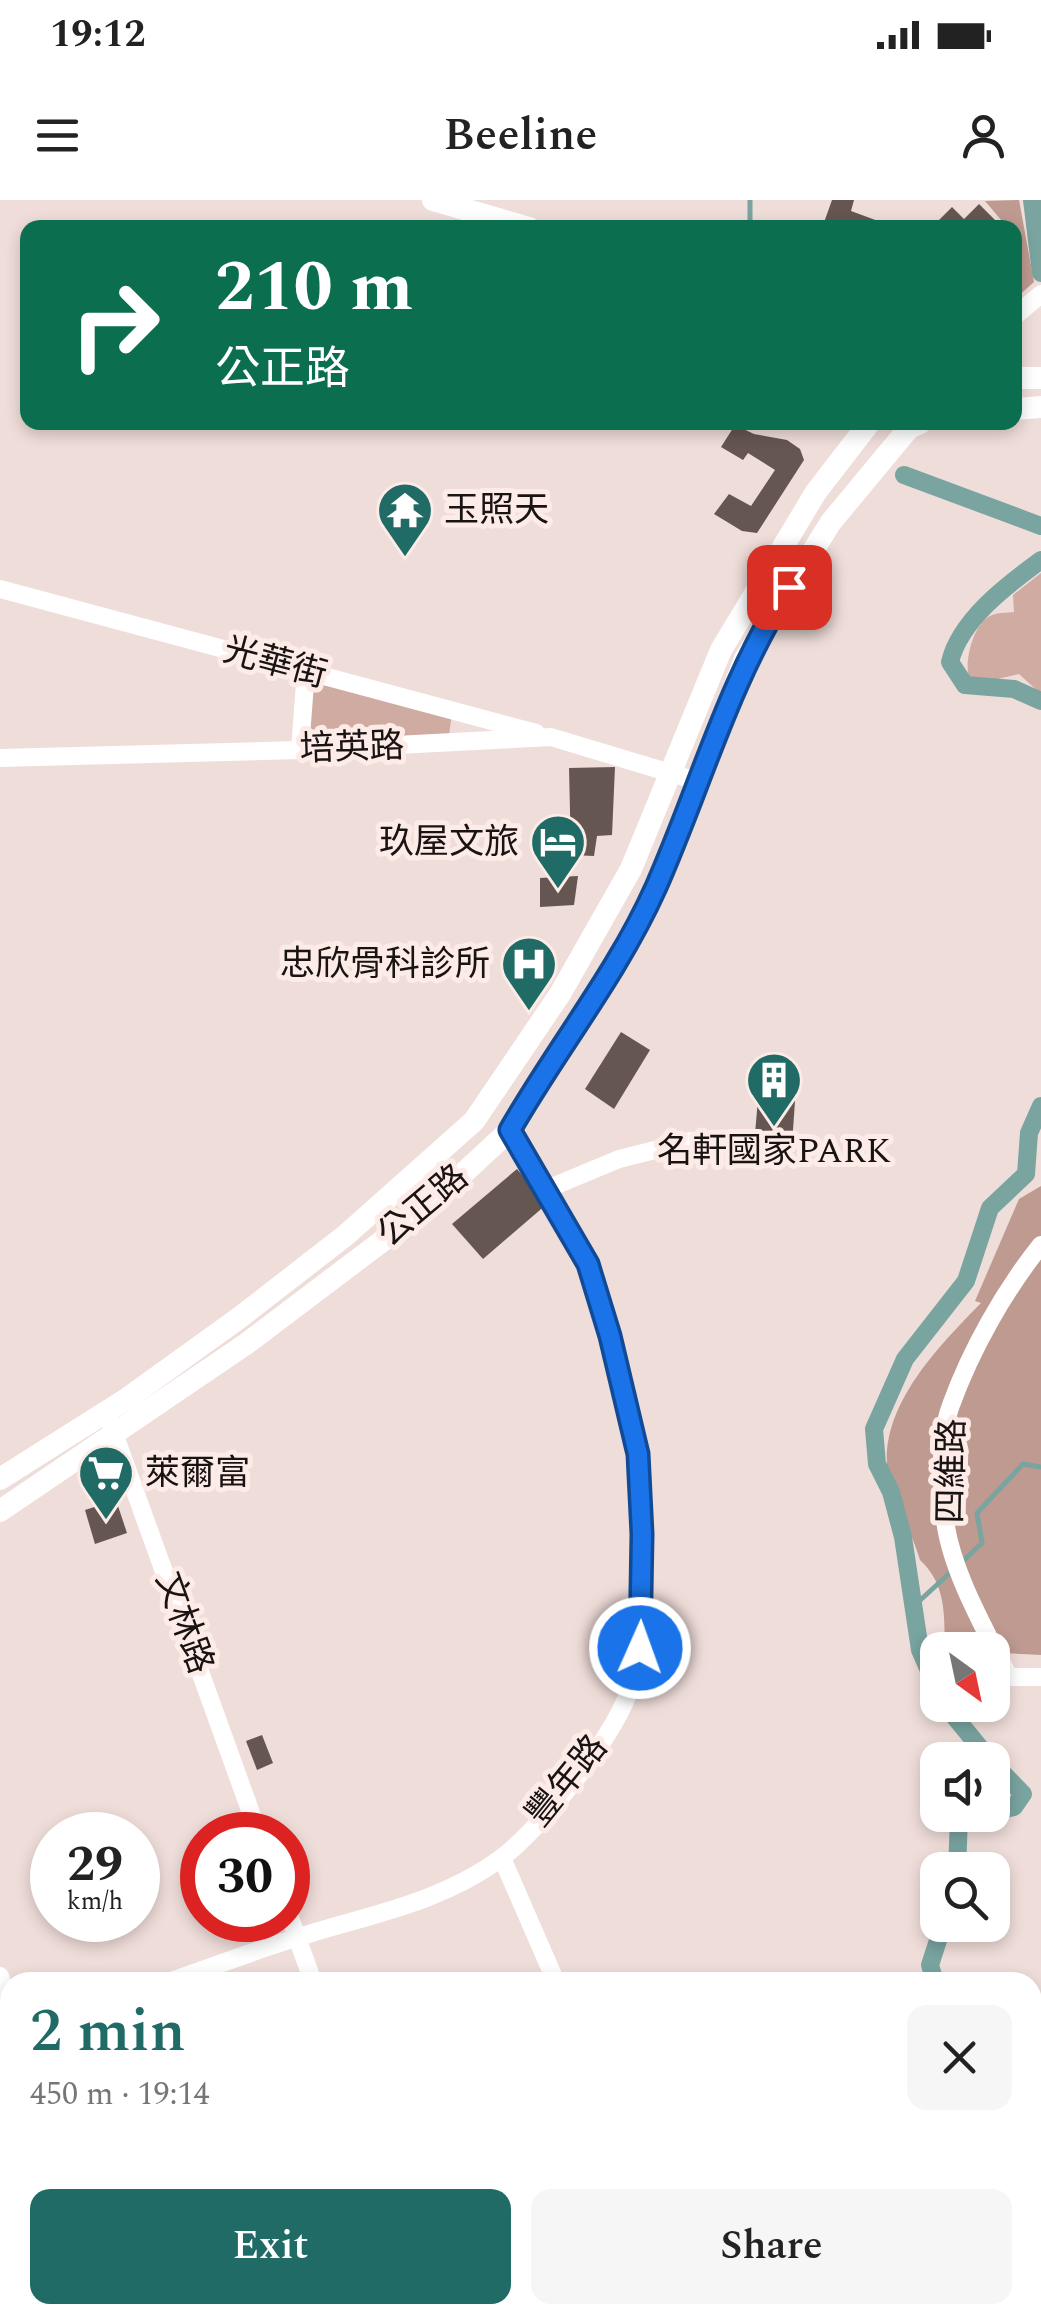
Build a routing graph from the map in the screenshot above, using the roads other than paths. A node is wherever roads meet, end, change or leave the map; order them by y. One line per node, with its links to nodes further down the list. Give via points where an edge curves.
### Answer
1 (433, 200): 2 (street)
2 (502, 220)
3 (864, 430): 10 (street, 公正路, via 816,492 721,650)
4 (907, 430): 11 (street, 公正路, via 831,522 768,620 745,659)
5 (0, 589): 6 (street, 光華街)
6 (306, 670): 7 (street, 光華街); 8 (street)
7 (551, 737): 8 (street, 培英路); 10 (street, 培英路)
8 (300, 750): 9 (street, 培英路)
9 (0, 758)
10 (670, 775): 11 (street, 培英路); 16 (street, 公正路, via 631,869 560,994 474,1121 346,1235)
11 (697, 781): 12 (street, 公正路, via 655,889)
12 (510, 1130): 14 (street, 豐年路); 17 (street, 公正路, via 426,1208)
13 (691, 1141): 14 (street)
14 (546, 1189): 22 (street, 豐年路, via 588,1264 638,1454 640,1648 613,1724 574,1780)
15 (1041, 1245): 20 (street, 四維路, via 1013,1280 949,1408 945,1522 974,1608 1008,1676)
16 (104, 1413): 17 (street, 文林路); 18 (street, 公正路)
17 (117, 1435): 19 (street, 公正路); 21 (street, 文林路)
18 (0, 1479)
19 (0, 1510)
20 (1041, 1676)
21 (252, 1812)
22 (502, 1858): 23 (street, 豐年路, via 427,1902); 28 (street)
23 (310, 1934)
24 (285, 1942): 26 (street, 豐年路)
25 (298, 1942): 27 (street)
26 (197, 1972)
27 (309, 1972)
28 (552, 1972)

